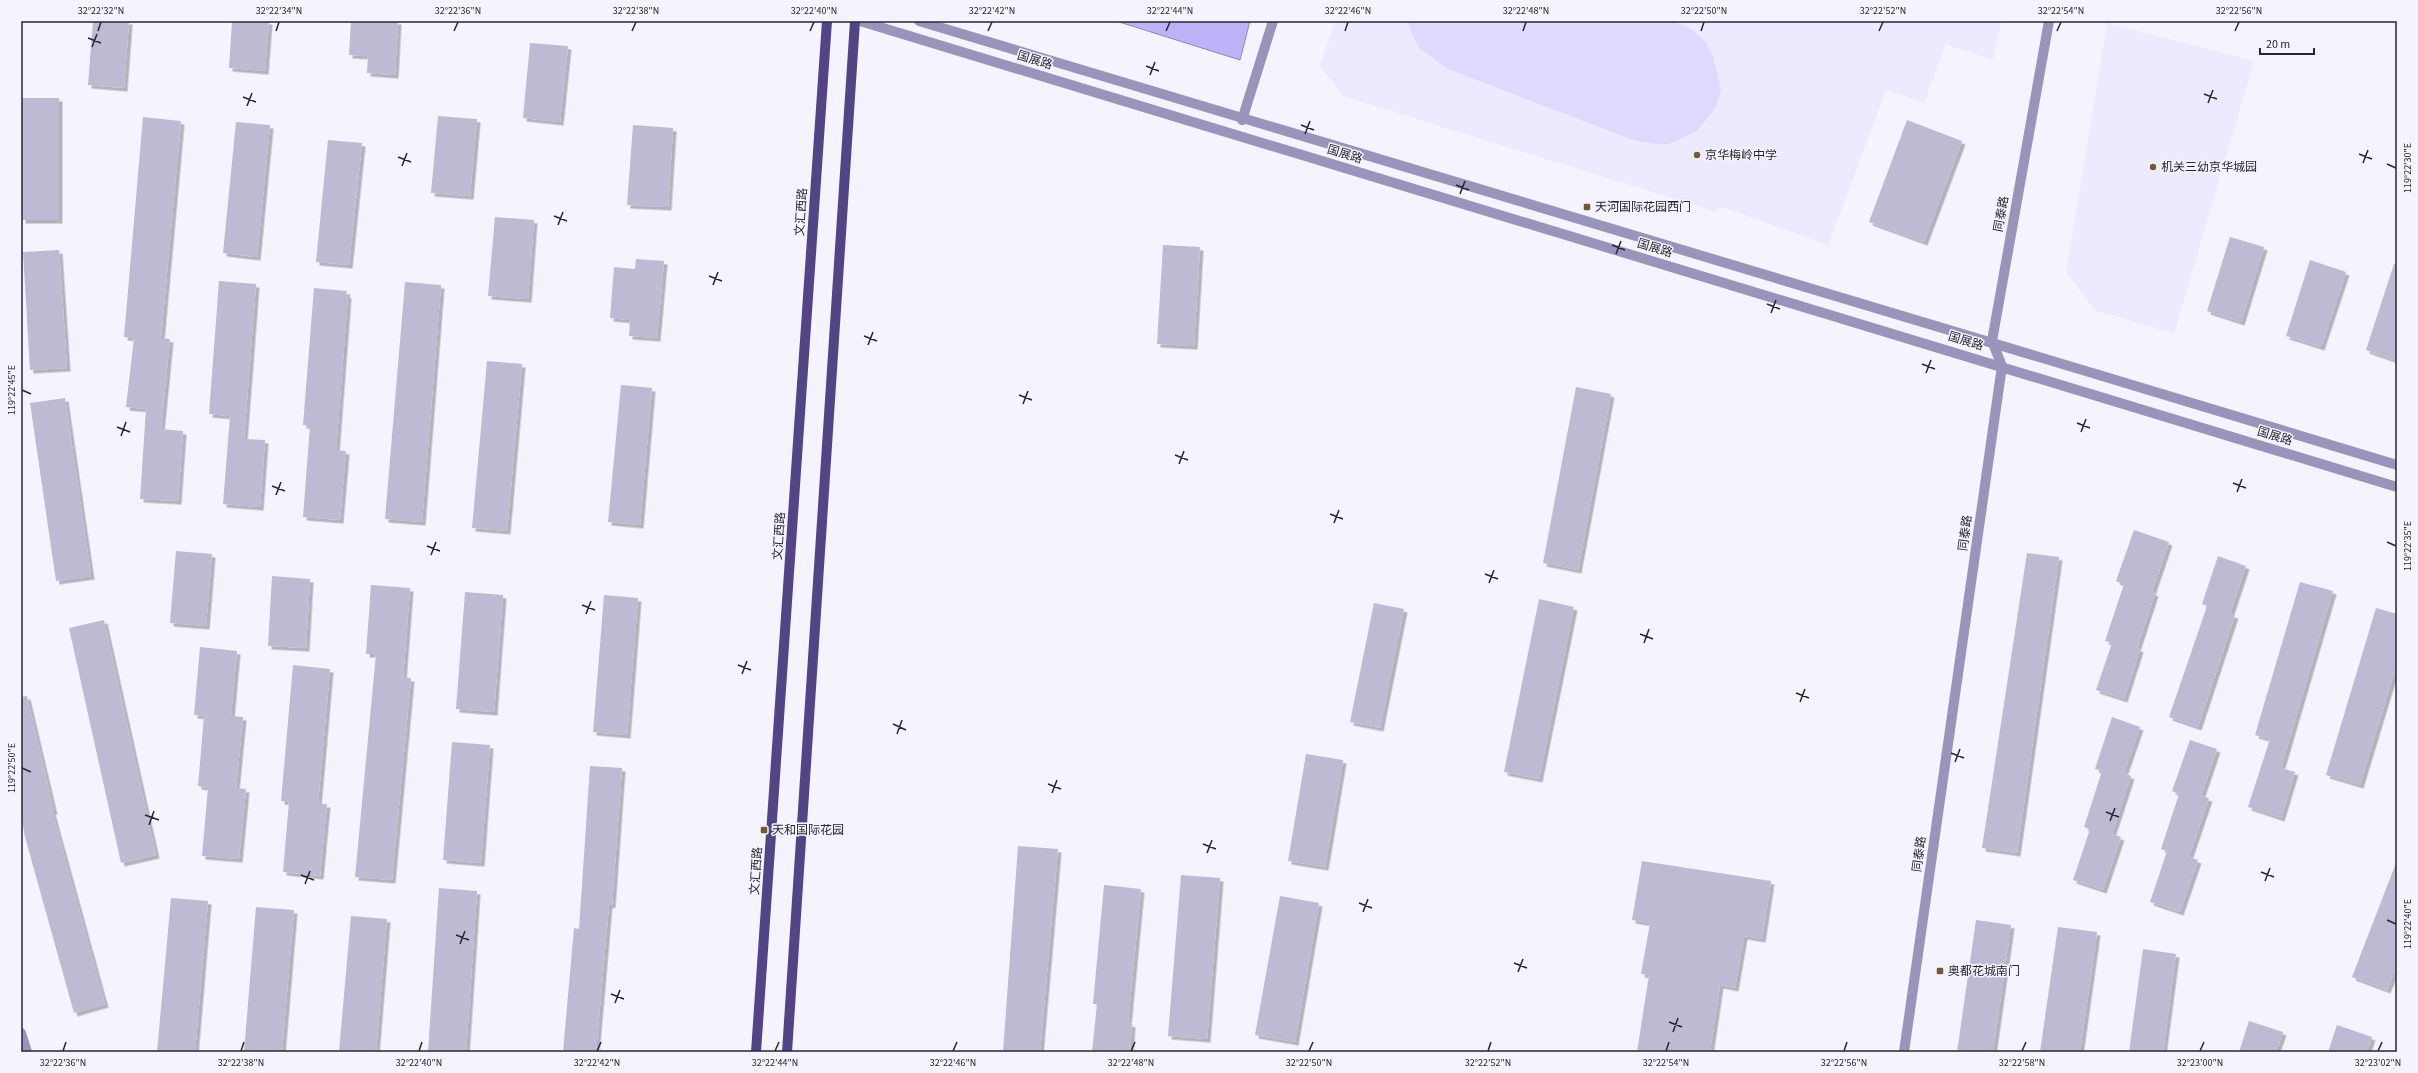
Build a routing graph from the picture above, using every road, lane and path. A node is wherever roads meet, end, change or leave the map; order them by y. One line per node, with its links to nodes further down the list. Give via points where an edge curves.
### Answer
1 (827, 21): 14 (main road, 文汇西路)
2 (855, 21): 15 (main road)
3 (860, 21): 9 (street, 国展路)
4 (919, 21): 7 (street, 国展路)
5 (1272, 21): 7 (street)
6 (2049, 21): 8 (street, 同泰路)
7 (1242, 120): 8 (street, 国展路)
8 (1992, 341): 9 (street, 同泰路); 10 (street, 国展路)
9 (2002, 366): 11 (street, 国展路); 16 (street, 同泰路)
10 (2397, 465)
11 (2397, 487)
12 (21, 1033): 13 (street)
13 (27, 1052)
14 (756, 1052)
15 (787, 1052)
16 (1904, 1052)

